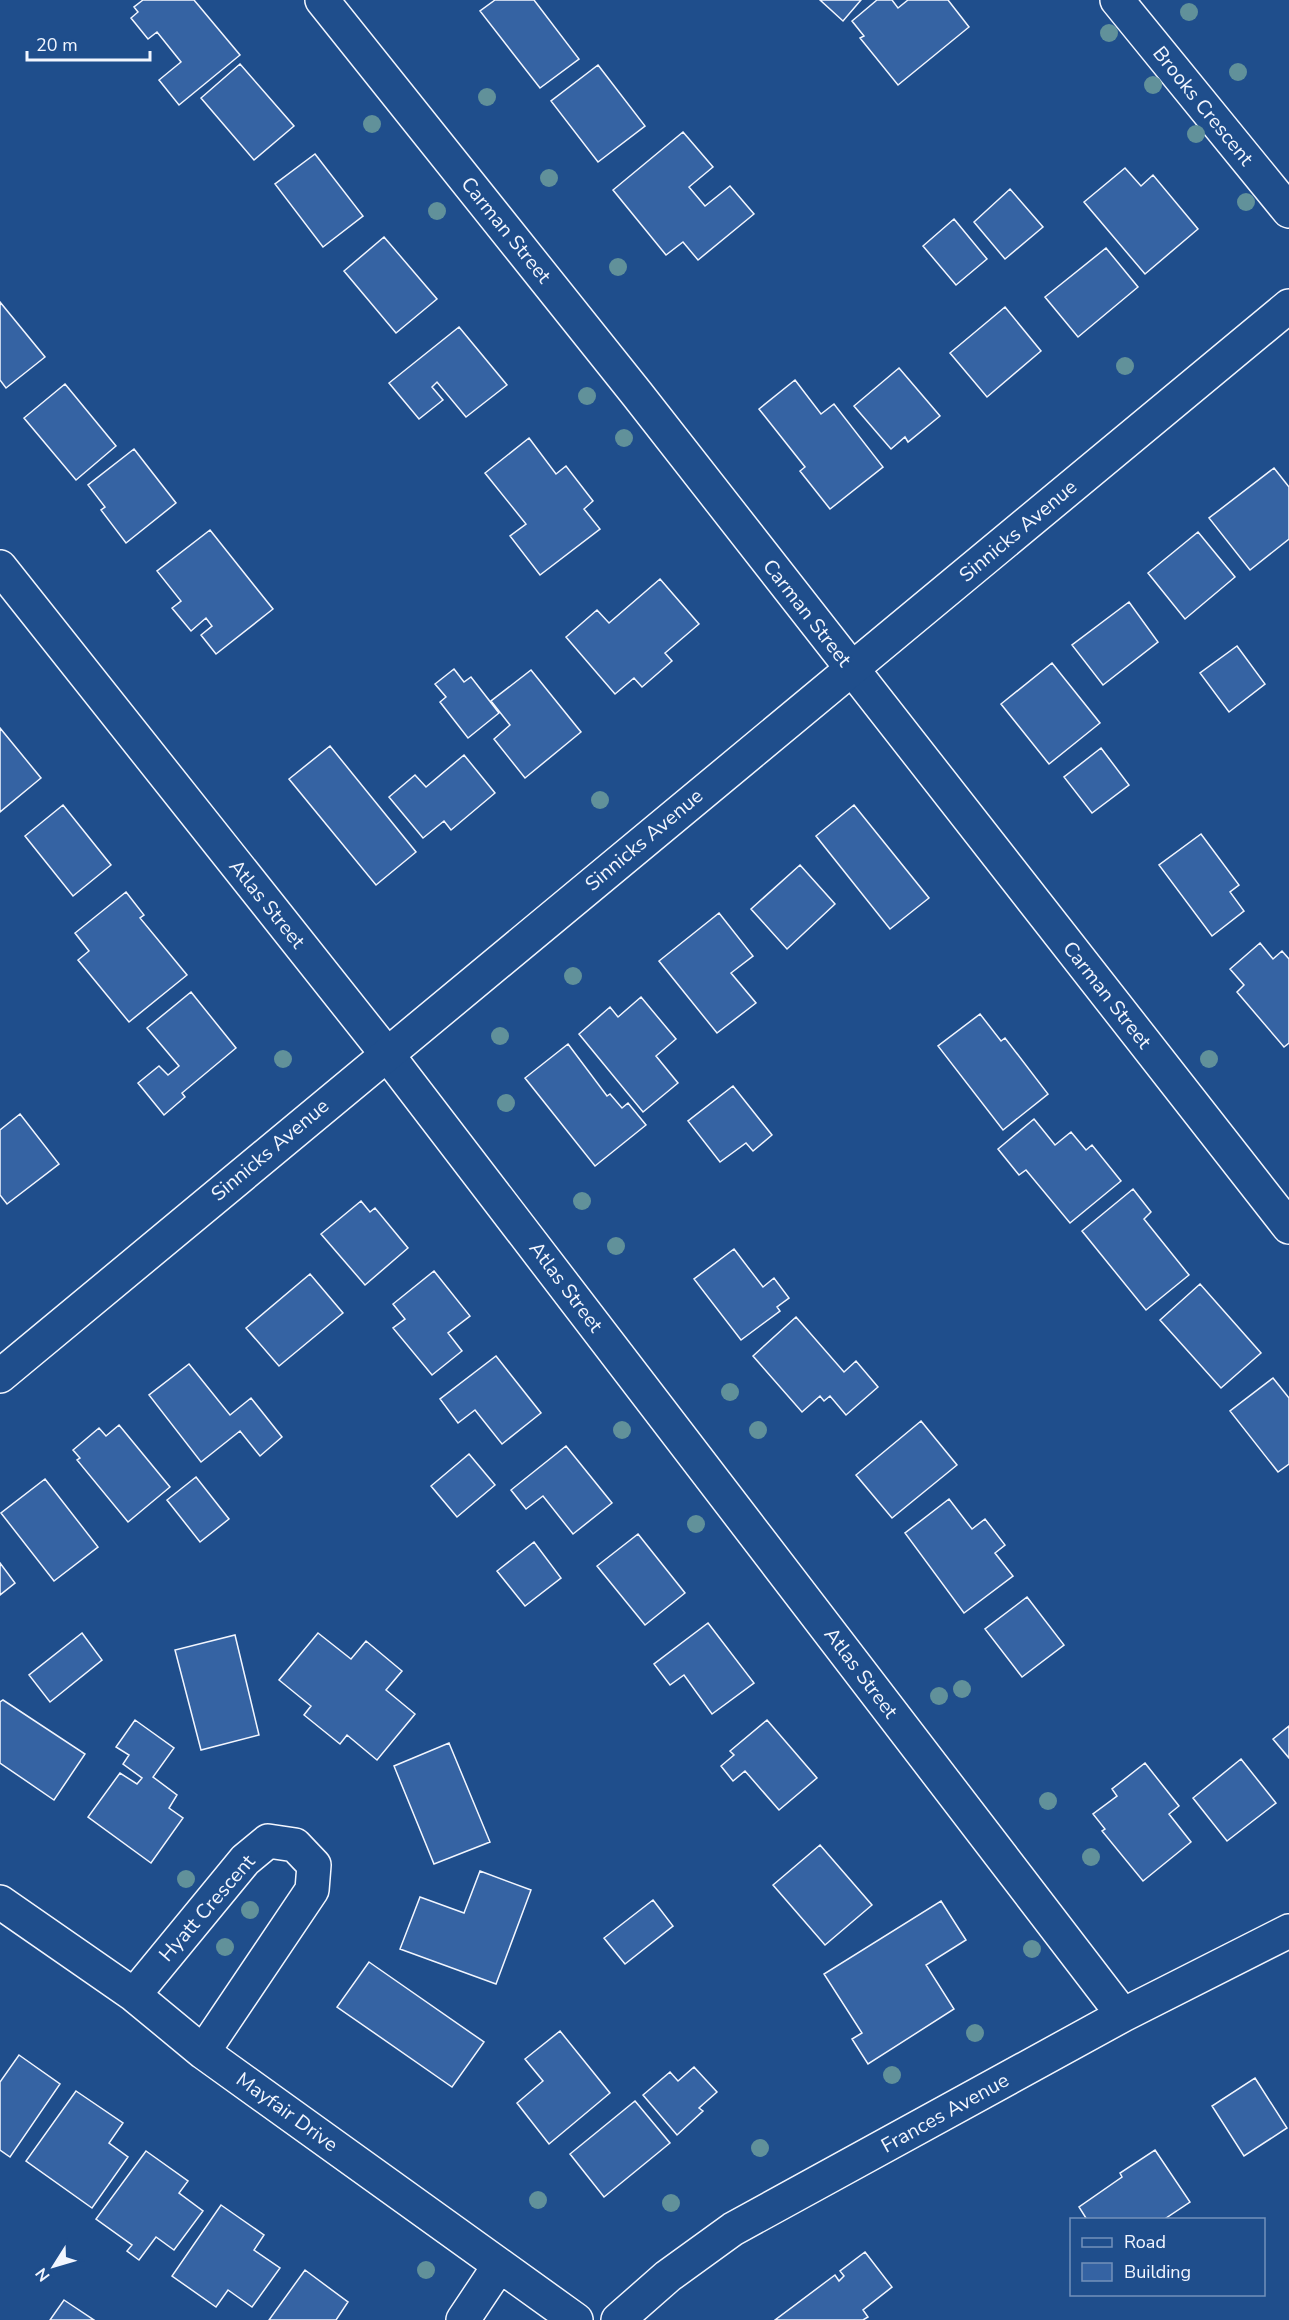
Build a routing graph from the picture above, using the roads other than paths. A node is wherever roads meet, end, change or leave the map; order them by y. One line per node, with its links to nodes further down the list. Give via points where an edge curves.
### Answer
1 (322, 0): 6 (street, Carman Street, via 637,394)
2 (1118, 0): 3 (street, Brooks Crescent)
3 (1289, 211)
4 (1289, 306): 6 (street, Sinnicks Avenue)
5 (0, 567): 7 (street, Atlas Street)
6 (851, 670): 7 (street, Sinnicks Avenue); 8 (street, Carman Street)
7 (387, 1053): 9 (street, Sinnicks Avenue); 13 (street, Atlas Street)
8 (1289, 1227)
9 (0, 1376)
10 (0, 1902): 12 (street, Mayfair Drive)
11 (1289, 1931): 13 (street, Frances Avenue)
12 (134, 1995): 14 (street, Mayfair Drive); 14 (street, Hyatt Crescent, via 245,1860 268,1841 295,1845 314,1865 312,1890)
13 (1123, 2015): 18 (street, Frances Avenue, via 733,2229 668,2276)
14 (203, 2052): 15 (street, Mayfair Drive)
15 (499, 2266): 16 (street); 17 (street, Mayfair Drive)
16 (463, 2320)
17 (576, 2320)
18 (618, 2320)

